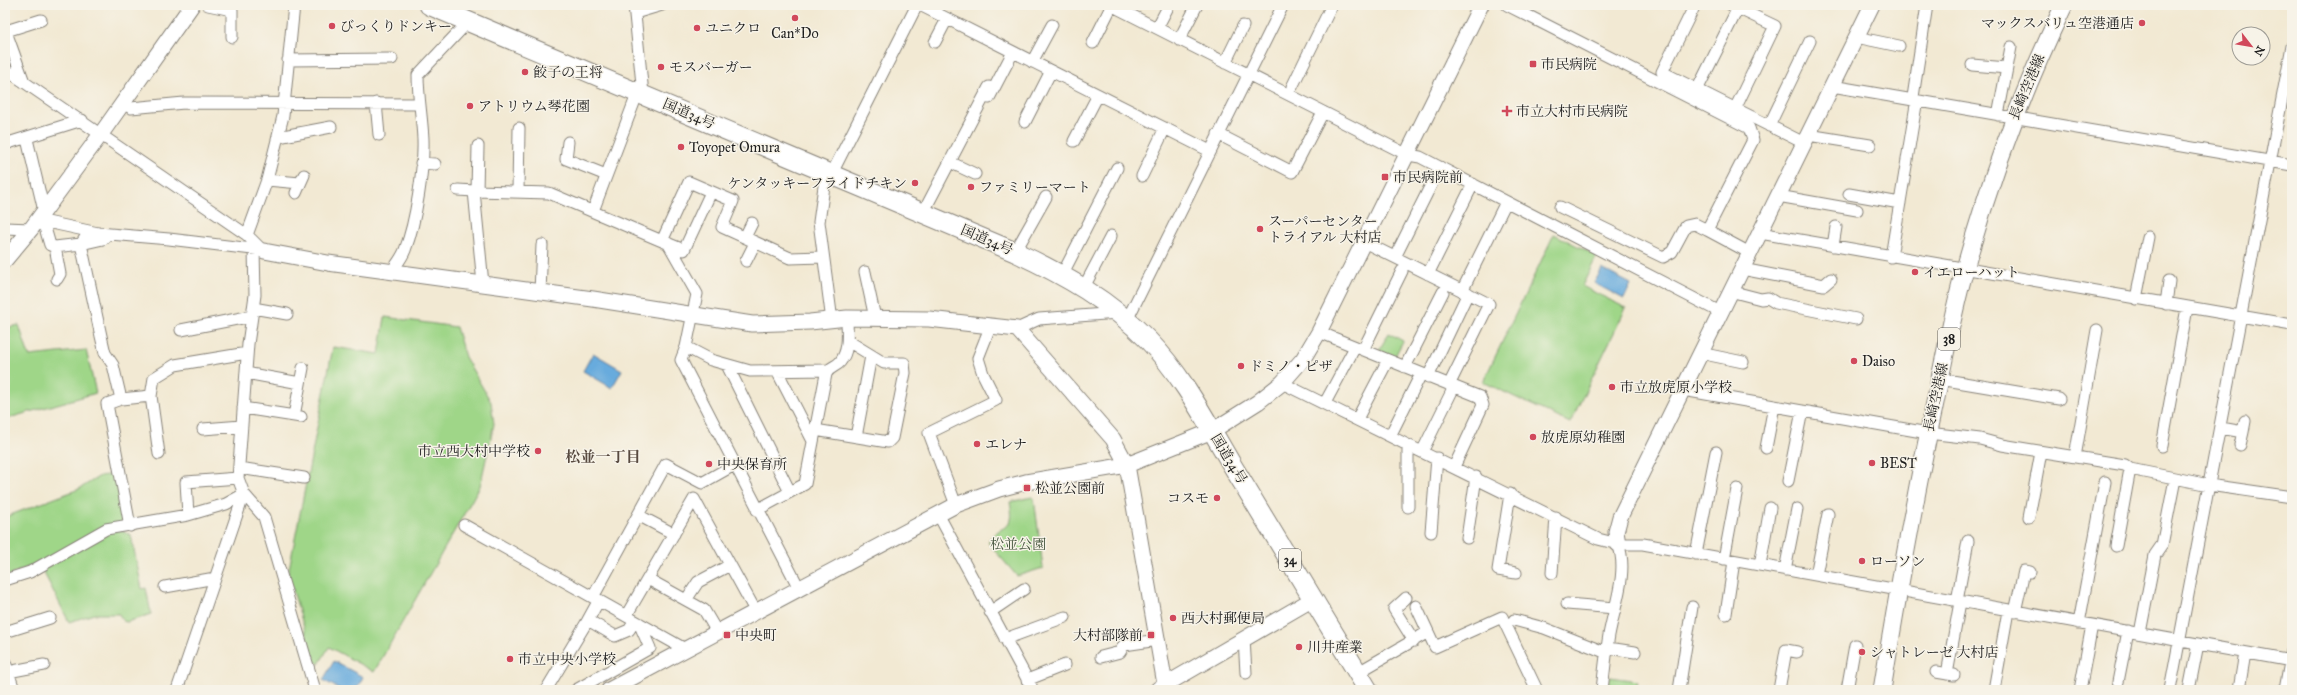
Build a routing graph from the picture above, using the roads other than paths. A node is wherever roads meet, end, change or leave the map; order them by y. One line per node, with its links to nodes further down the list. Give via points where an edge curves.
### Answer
1 (192, 5): 56 (street)
2 (208, 5): 27 (street, via 232,10)
3 (294, 5): 38 (street)
4 (430, 5): 22 (highway, 国道34号 / 34)
5 (662, 5): 19 (street)
6 (919, 5): 20 (street); 88 (street)
7 (1113, 5): 25 (street); 32 (street)
8 (1169, 5): 25 (street)
9 (1197, 5): 29 (street)
10 (1283, 5): 45 (street)
11 (1332, 5): 48 (street)
12 (1481, 5): 81 (street)
13 (1507, 5): 112 (street, via 1749,128 1753,140)
14 (1695, 5): 50 (street, via 1662,72)
15 (1872, 5): 28 (street)
16 (1926, 5): 54 (street, via 1924,54)
17 (2064, 5): 62 (main road, 長崎空港線 / 38, via 2040,56)
18 (1734, 7): 50 (street); 59 (street, via 1775,26)
19 (634, 9): 51 (street)
20 (947, 19): 31 (street); 36 (street)
21 (41, 20): 26 (street)
22 (468, 22): 51 (highway, 国道34号 / 34); 58 (street, via 418,75)
23 (1052, 25): 39 (street)
24 (1243, 26): 40 (street)
25 (1157, 28): 29 (street)
26 (5, 30): 46 (street)
27 (232, 37)
28 (1856, 37): 33 (street); 47 (street)
29 (1179, 40): 40 (street)
30 (1810, 41): 65 (street)
31 (934, 42)
32 (1094, 43)
33 (1899, 46)
34 (2292, 46): 52 (street)
35 (2011, 47): 42 (street)
36 (1013, 52): 39 (street); 60 (street)
37 (392, 59): 38 (street)
38 (288, 60): 55 (street)
39 (1032, 62): 44 (street)
40 (1225, 63): 45 (street)
41 (1972, 65): 42 (street)
42 (2007, 68): 62 (street)
43 (5, 69): 46 (street)
44 (1051, 71): 53 (street); 64 (street)
45 (1248, 74): 61 (street); 70 (street)
46 (24, 82): 63 (street)
47 (1832, 86): 54 (street); 74 (street)
48 (1292, 87)
49 (989, 88): 107 (street)
50 (1697, 90): 59 (street)
51 (641, 93): 88 (highway, 国道34号 / 34); 90 (street)
52 (2287, 93): 82 (street)
53 (1098, 95): 68 (street); 75 (street)
54 (1914, 101): 62 (street); 103 (street, via 1916,105)
55 (284, 102): 56 (street, via 184,103 130,108); 57 (street); 72 (street)
56 (122, 103): 69 (street)
57 (376, 103): 58 (street); 71 (street)
58 (419, 104): 83 (street, via 423,140)
59 (1735, 109): 65 (street)
60 (982, 111)
61 (1324, 112): 70 (street, via 1292,172); 81 (street)
62 (2006, 117): 82 (street); 136 (main road, 長崎空港線 / 38)
63 (82, 120): 69 (street); 73 (street)
64 (1025, 122)
65 (1769, 126): 74 (street)
66 (331, 127): 72 (street)
67 (519, 128): 97 (street)
68 (1165, 128): 80 (street); 91 (street)
69 (101, 134): 108 (street); 116 (street)
70 (1218, 134): 80 (street)
71 (379, 135)
72 (278, 137): 92 (street)
73 (27, 139): 77 (street); 108 (street)
74 (1806, 139): 78 (street); 100 (street)
75 (1074, 141)
76 (568, 142): 90 (street, via 564,164)
77 (5, 144)
78 (1870, 144)
79 (478, 146): 96 (street)
80 (1210, 151): 159 (street)
81 (1408, 155): 86 (street, via 1420,157); 121 (street)
82 (2269, 162): 85 (street); 158 (street)
83 (421, 163): 84 (street); 137 (street, via 414,219 405,251)
84 (435, 164)
85 (2292, 166)
86 (1440, 167): 94 (street); 132 (street)
87 (1117, 168): 141 (street)
88 (829, 173): 107 (highway, 国道34号 / 34); 130 (street, via 819,222)
89 (975, 174): 107 (street, via 958,162)
90 (606, 176): 106 (street)
91 (1142, 176)
92 (267, 180): 93 (street); 116 (street)
93 (300, 184)
94 (1473, 184): 102 (street); 140 (street)
95 (458, 190): 96 (street)
96 (476, 191): 97 (street); 145 (street)
97 (518, 192): 106 (street, via 549,193)
98 (711, 192): 118 (street, via 733,201 722,227); 120 (street, via 684,250); 120 (street, via 689,182)
99 (1849, 194): 103 (street)
100 (1778, 196): 105 (street); 115 (street)
101 (1046, 197): 128 (street)
102 (1506, 202): 150 (street); 155 (street)
103 (1900, 203): 131 (street)
104 (1560, 207): 112 (street, via 1662,258 1672,252 1686,226 1695,224)
105 (1857, 210)
106 (593, 211): 120 (street)
107 (926, 214): 128 (highway, 国道34号 / 34)
108 (39, 220): 111 (street); 113 (street); 126 (street, via 50,245); 133 (street)
109 (752, 223): 118 (street)
110 (1836, 227): 125 (street)
111 (5, 228)
112 (1707, 230): 129 (street)
113 (89, 231): 114 (street); 123 (street)
114 (108, 234): 123 (street, via 103,239); 127 (street)
115 (1760, 234): 125 (street); 129 (street)
116 (247, 235): 127 (street)
117 (1110, 236): 146 (street)
118 (745, 237): 122 (street)
119 (2148, 238): 151 (street, via 2149,251)
120 (665, 242): 157 (street, via 697,294)
121 (1364, 242): 132 (street); 169 (street)
122 (755, 243): 130 (street, via 790,258); 134 (street)
123 (81, 244): 126 (street); 191 (street, via 105,353 113,365)
124 (542, 245): 148 (street)
125 (1833, 246): 131 (street)
126 (55, 247): 143 (street, via 60,274)
127 (259, 250): 137 (street, via 328,263); 154 (street)
128 (1015, 252): 141 (highway, 国道34号 / 34)
129 (1750, 253): 135 (street)
130 (822, 257): 163 (street)
131 (1891, 257): 136 (street)
132 (1395, 258): 140 (street)
133 (5, 260)
134 (746, 261)
135 (1742, 269): 142 (street, via 1824,285); 147 (street)
136 (1964, 270): 151 (street); 185 (main road, 長崎空港線 / 38)
137 (392, 271): 145 (street)
138 (1402, 271): 172 (street)
139 (865, 272): 161 (street)
140 (1428, 274): 150 (street)
141 (1062, 275): 146 (highway, 国道34号 / 34)
142 (1831, 278)
143 (57, 279)
144 (2169, 281): 152 (street)
145 (484, 284): 148 (street)
146 (1084, 287): 159 (highway, 国道34号 / 34)
147 (1730, 291): 155 (street); 162 (street)
148 (540, 292): 157 (street)
149 (1443, 292): 179 (street)
150 (1465, 292): 184 (street); 188 (street, via 1489,304)
151 (2136, 299): 152 (street)
152 (2166, 304): 153 (street)
153 (2187, 308): 158 (street); 206 (street, via 2184,348 2175,395)
154 (253, 312): 156 (street); 167 (street, via 203,330); 173 (street)
155 (1720, 312): 174 (street)
156 (287, 314)
157 (694, 315): 163 (street, via 752,324); 171 (street)
158 (2241, 316): 165 (street); 199 (street)
159 (1123, 317): 166 (street, via 1039,319); 201 (highway, 国道34号 / 34, via 1170,364)
160 (847, 318): 161 (street); 163 (street); 170 (street)
161 (875, 318): 164 (street, via 929,319)
162 (1856, 319)
163 (832, 321)
164 (992, 325): 166 (street); 234 (street, via 978,358 996,400 929,433)
165 (2292, 325)
166 (1017, 329): 217 (street, via 1114,439)
167 (182, 330)
168 (2097, 330): 214 (street)
169 (1319, 332): 172 (street); 187 (street, via 1303,359)
170 (848, 341): 175 (street); 181 (street, via 840,362)
171 (686, 347): 178 (street); 216 (street, via 681,360)
172 (1359, 349): 176 (street); 193 (street)
173 (247, 353): 183 (street); 190 (street, via 175,365 154,378)
174 (1700, 353): 177 (street); 189 (street)
175 (871, 356): 205 (street); 205 (street, via 884,363 904,363 903,380 892,438 888,442)
176 (1388, 360): 179 (street); 197 (street)
177 (1743, 362)
178 (727, 365): 182 (street, via 750,371); 229 (street)
179 (1405, 367): 184 (street)
180 (303, 368): 186 (street)
181 (827, 370): 182 (street); 203 (street)
182 (777, 371): 203 (street)
183 (246, 373): 186 (street); 195 (street)
184 (1424, 375): 188 (street); 204 (street)
185 (1940, 379): 192 (street); 202 (main road, 長崎空港線 / 38)
186 (300, 383): 195 (street, via 298,417)
187 (1282, 383): 193 (street); 201 (street, via 1258,402)
188 (1452, 386): 210 (street); 218 (street, via 1480,397 1483,405)
189 (1683, 390): 194 (street); 251 (street, via 1620,517 1616,532)
190 (151, 396): 191 (street); 213 (street)
191 (121, 399): 246 (street, via 107,404)
192 (2059, 399)
193 (1325, 404): 197 (street)
194 (1774, 406): 196 (street); 209 (street)
195 (244, 408): 198 (street)
196 (1802, 411): 202 (street); 224 (street)
197 (1357, 419): 204 (street)
198 (242, 426): 200 (street); 220 (street)
199 (2221, 428): 208 (street, via 2244,426); 227 (street)
200 (203, 429)
201 (1212, 430): 217 (street); 271 (highway, 国道34号 / 34)
202 (1928, 433): 212 (street, via 1980,439 2002,446); 268 (main road, 長崎空港線 / 38)
203 (814, 435): 205 (street); 229 (street, via 805,484)
204 (1390, 436): 207 (street)
205 (856, 437)
206 (2160, 441)
207 (1408, 445): 210 (street); 235 (street)
208 (2240, 445)
209 (1766, 448)
210 (1422, 452): 215 (street)
211 (1716, 452): 253 (street)
212 (2041, 452): 214 (street); 244 (street)
213 (159, 454)
214 (2075, 457): 219 (street)
215 (1437, 458): 218 (street); 247 (street)
216 (734, 465): 226 (street); 238 (street)
217 (1127, 465): 234 (street, via 1020,484); 296 (street)
218 (1454, 467): 221 (street)
219 (2130, 468): 223 (street); 252 (street, via 2127,510)
220 (238, 473): 222 (street); 230 (street); 241 (street, via 186,478)
221 (1476, 477): 231 (street); 249 (street)
222 (304, 478)
223 (2175, 479): 227 (street); 293 (street, via 2162,545 2155,555)
224 (1788, 481)
225 (2105, 482): 287 (street, via 2089,545 2085,593)
226 (702, 483): 233 (street); 242 (street, via 666,464)
227 (2209, 485): 232 (street); 298 (street)
228 (1737, 490): 254 (street)
229 (790, 492): 238 (street)
230 (244, 494): 241 (street, via 226,504); 262 (street); 321 (street, via 264,517)
231 (1510, 494): 243 (street); 259 (street, via 1498,570)
232 (2292, 497)
233 (694, 499): 248 (street); 255 (street)
234 (956, 505): 239 (street)
235 (1408, 507)
236 (1770, 508): 256 (street)
237 (1797, 509): 257 (street)
238 (757, 510): 266 (street)
239 (938, 514): 266 (street); 280 (street)
240 (1828, 514): 261 (street)
241 (188, 515): 246 (street)
242 (638, 515): 248 (street); 269 (street)
243 (1556, 517): 251 (street, via 1598,539); 260 (street)
244 (2028, 517)
245 (464, 525): 269 (street)
246 (130, 526): 264 (street, via 106,529 30,572)
247 (1431, 532)
248 (674, 534): 263 (street)
249 (1468, 538)
250 (1968, 541): 273 (street)
251 (1618, 544): 253 (street, via 1643,544); 277 (street, via 1622,554)
252 (2116, 546)
253 (1696, 554): 254 (street)
254 (1729, 560): 256 (street); 281 (street)
255 (730, 565): 272 (street, via 698,582); 279 (street)
256 (1760, 565): 257 (street)
257 (1785, 570): 261 (street)
258 (2030, 572): 278 (street, via 2024,571)
259 (1516, 573)
260 (1552, 573)
261 (1816, 575): 268 (street)
262 (215, 578): 265 (street); 320 (street)
263 (648, 579): 272 (street); 285 (street)
264 (5, 580)
265 (165, 586)
266 (799, 588): 279 (street)
267 (1024, 589): 280 (street)
268 (1898, 590): 273 (street); 318 (main road, 長崎空港線 / 38)
269 (596, 598): 284 (street); 285 (street)
270 (1406, 598): 297 (street, via 1394,609)
271 (1313, 599): 295 (street); 311 (highway, 国道34号 / 34)
272 (686, 600): 291 (street, via 704,610)
273 (1958, 602): 278 (street); 312 (street, via 1951,675)
274 (1567, 604): 277 (street)
275 (1416, 606): 292 (street)
276 (1692, 607): 316 (street, via 1684,634)
277 (1615, 608): 302 (street)
278 (2012, 611): 287 (street); 331 (street, via 2006,648)
279 (756, 612): 291 (street)
280 (990, 612): 294 (street)
281 (1726, 614)
282 (1065, 617): 294 (street)
283 (50, 618): 290 (street)
284 (588, 620): 285 (street, via 615,636 629,630); 322 (street)
285 (633, 620): 301 (street); 323 (street, via 650,648)
286 (1514, 620): 302 (street)
287 (2079, 623): 288 (street)
288 (2092, 625): 289 (street); 332 (street)
289 (2128, 631): 293 (street); 315 (street)
290 (5, 632)
291 (717, 632): 301 (street)
292 (1428, 632): 297 (street); 327 (street, via 1435,647 1502,617)
293 (2140, 633): 298 (street)
294 (1005, 639): 314 (street)
295 (1244, 639): 313 (street); 317 (street)
296 (1158, 640): 306 (street, via 1124,645 1120,652); 317 (street)
297 (1414, 641): 311 (street)
298 (2179, 642): 300 (street); 333 (street)
299 (1855, 644): 330 (street, via 1847,665)
300 (2198, 644): 305 (street); 334 (street)
301 (685, 649): 324 (street)
302 (1607, 650): 303 (street); 328 (street)
303 (1634, 652)
304 (1797, 652): 329 (street, via 1786,650)
305 (2245, 653): 307 (street); 335 (street)
306 (1101, 657)
307 (2291, 657): 336 (street)
308 (44, 665): 310 (street)
309 (1065, 665): 314 (street)
310 (7, 667): 319 (street)
311 (1357, 672): 326 (highway, 国道34号 / 34)
312 (1936, 672)
313 (1246, 673)
314 (1027, 680): 325 (street)
315 (2118, 682)
316 (1677, 684)
317 (1162, 688)
318 (1882, 689)
319 (14, 690)
320 (177, 690)
321 (315, 690)
322 (546, 690)
323 (576, 690)
324 (609, 690)
325 (1033, 690)
326 (1368, 690)
327 (1537, 690)
328 (1602, 690)
329 (1779, 690)
330 (1847, 690)
331 (1994, 690)
332 (2080, 690)
333 (2170, 690)
334 (2189, 690)
335 (2239, 690)
336 (2285, 690)

